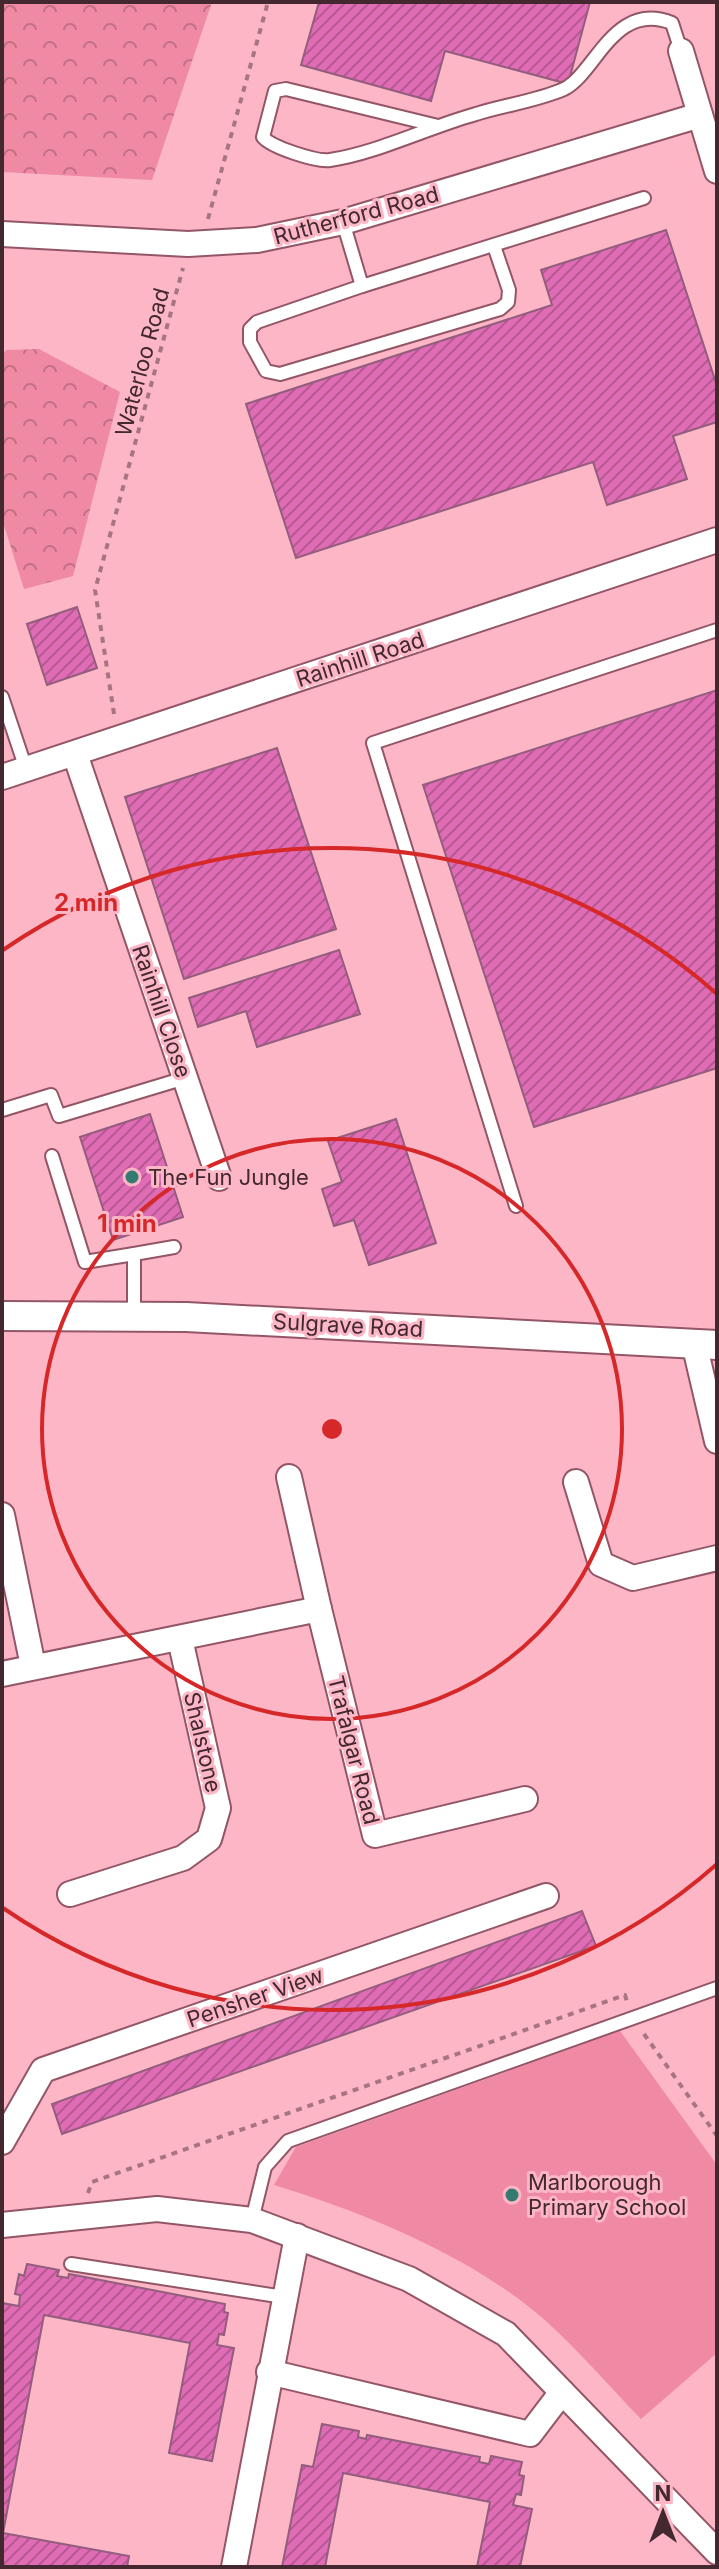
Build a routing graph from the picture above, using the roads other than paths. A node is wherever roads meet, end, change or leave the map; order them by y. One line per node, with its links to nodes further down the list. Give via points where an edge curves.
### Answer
1 (681, 51): 2 (street); 3 (lane, via 672,23 661,16 641,16 602,41 567,88)
2 (700, 115): 4 (street); 6 (street, Rutherford Road)
3 (438, 126): 3 (lane, via 327,161 269,145 263,137 275,91 286,89)
4 (717, 171)
5 (644, 198): 8 (lane)
6 (343, 222): 7 (street, Rutherford Road, via 257,240 188,244); 9 (lane)
7 (2, 234)
8 (494, 246): 9 (lane); 9 (lane, via 509,290 508,302 500,309 280,374 266,371 258,361 250,342 250,329 257,322)
9 (362, 286)
10 (717, 540): 13 (street, Rainhill Road)
11 (717, 630): 20 (lane, via 373,743)
12 (2, 697): 14 (lane)
13 (75, 754): 14 (street, Rainhill Road); 16 (street, Rainhill Close)
14 (26, 769): 15 (street, Rainhill Road)
15 (2, 777)
16 (185, 1078): 17 (lane, via 59,1116 51,1095); 19 (street, Rainhill Close)
17 (2, 1110)
18 (52, 1156): 22 (lane, via 85,1262)
19 (219, 1178)
20 (516, 1206)
21 (174, 1247): 22 (lane)
22 (134, 1254): 24 (lane)
23 (2, 1316): 24 (street, Sulgrave Road)
24 (134, 1317): 25 (street, Sulgrave Road)
25 (705, 1344): 26 (street, Sulgrave Road)
26 (717, 1441)
27 (289, 1477): 31 (street, Trafalgar Road)
28 (576, 1482): 30 (street, via 601,1564 633,1578)
29 (2, 1515): 33 (street)
30 (717, 1558)
31 (319, 1609): 32 (street); 35 (street, Trafalgar Road, via 375,1835)
32 (180, 1639): 33 (street); 36 (street, Shalstone, via 218,1808 209,1839 183,1858)
33 (33, 1666): 34 (street)
34 (2, 1674)
35 (525, 1799)
36 (70, 1894)
37 (546, 1896): 39 (street, Pensher View, via 43,2070)
38 (717, 1988): 40 (lane, via 288,2141 265,2167)
39 (2, 2142)
40 (252, 2220): 41 (street, via 157,2209); 42 (street)
41 (2, 2225)
42 (297, 2236): 44 (street); 46 (street, via 409,2279 506,2334)
43 (71, 2264): 44 (lane)
44 (284, 2297): 45 (street)
45 (269, 2372): 46 (street, via 530,2434); 48 (street)
46 (562, 2392): 47 (street)
47 (717, 2552)
48 (234, 2567)

